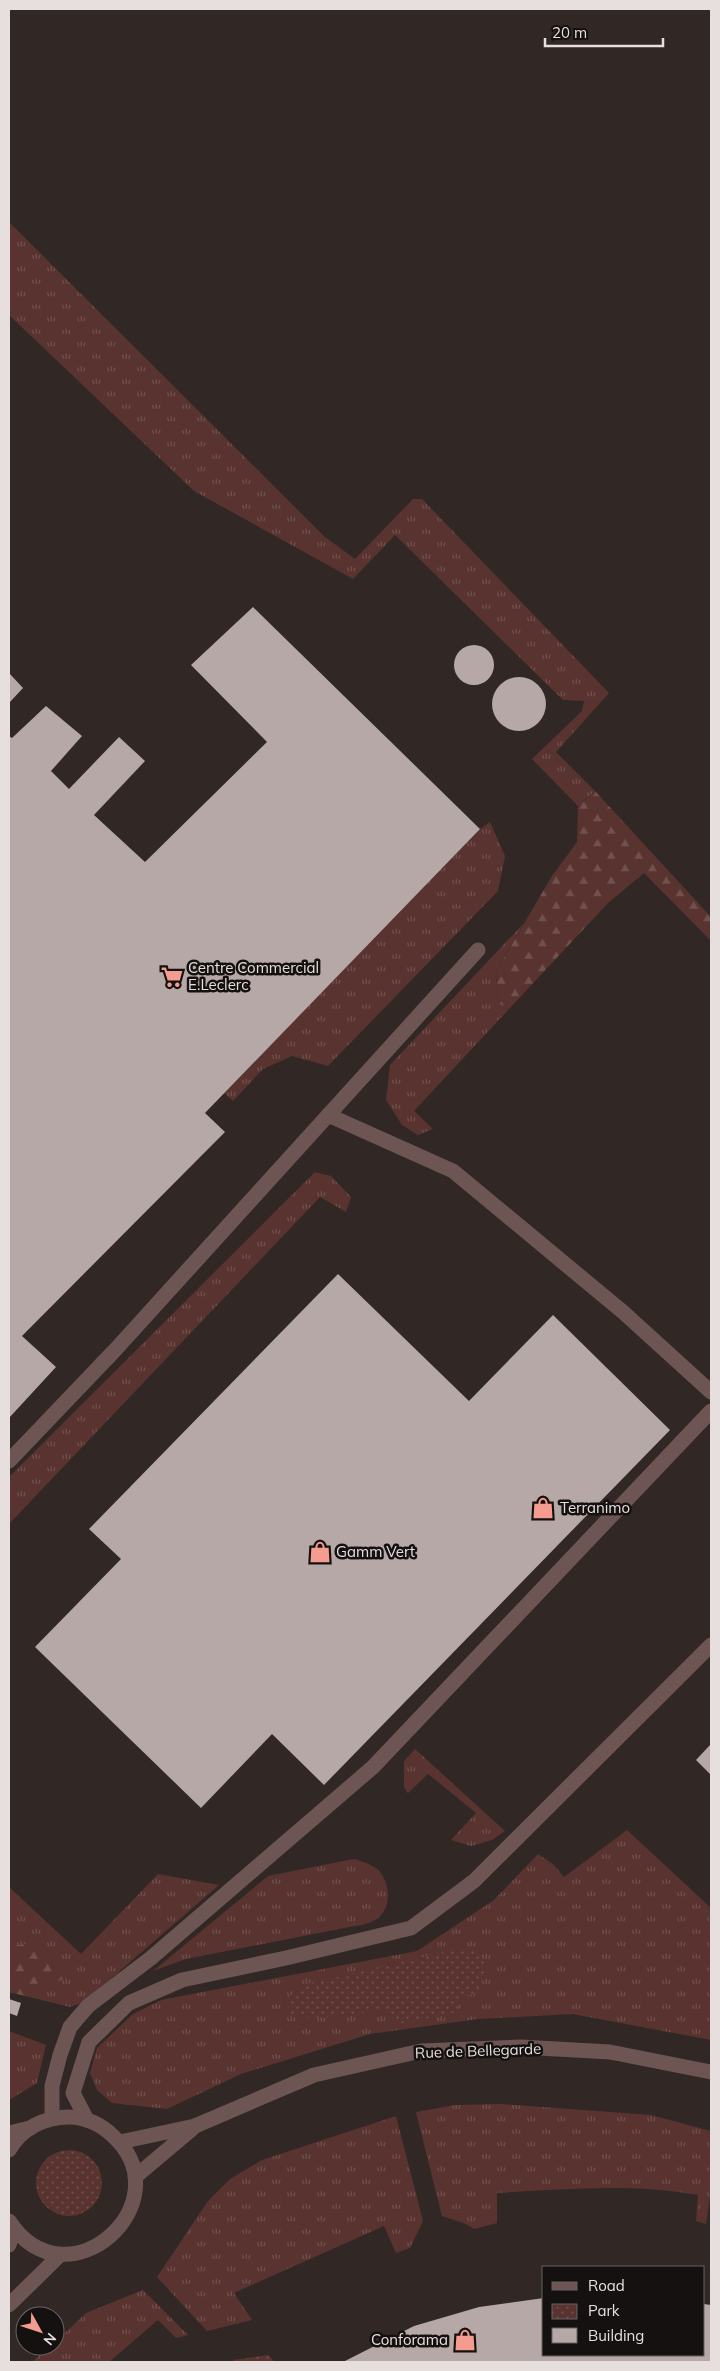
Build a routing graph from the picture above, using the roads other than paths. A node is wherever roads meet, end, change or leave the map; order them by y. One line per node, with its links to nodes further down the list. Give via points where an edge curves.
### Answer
1 (478, 950): 2 (street)
2 (328, 1114): 3 (street, via 453,1171 623,1312); 5 (street)
3 (711, 1392)
4 (711, 1411): 8 (street, via 373,1768 151,1958 88,2006 70,2027 60,2055 52,2086)
5 (9, 1461)
6 (711, 1645): 9 (street, via 474,1881 411,1928 182,1980 129,2003 89,2042 73,2093)
7 (711, 2072): 10 (street, Rue de Bellegarde, via 610,2052 521,2047 421,2051 314,2074)
8 (52, 2118): 9 (street); 11 (street)
9 (88, 2120): 13 (street, via 105,2128)
10 (195, 2126): 13 (street, Rue de Bellegarde); 15 (street, Rue de Bellegarde)
11 (30, 2128): 12 (street); 14 (street)
12 (9, 2133)
13 (120, 2142): 15 (street, via 130,2158)
14 (9, 2150)
15 (135, 2177): 18 (street, via 132,2204 116,2233 100,2245 81,2252)
16 (12, 2225): 17 (street); 18 (street, via 27,2242)
17 (9, 2245)
18 (61, 2254): 19 (street)
19 (9, 2305)

